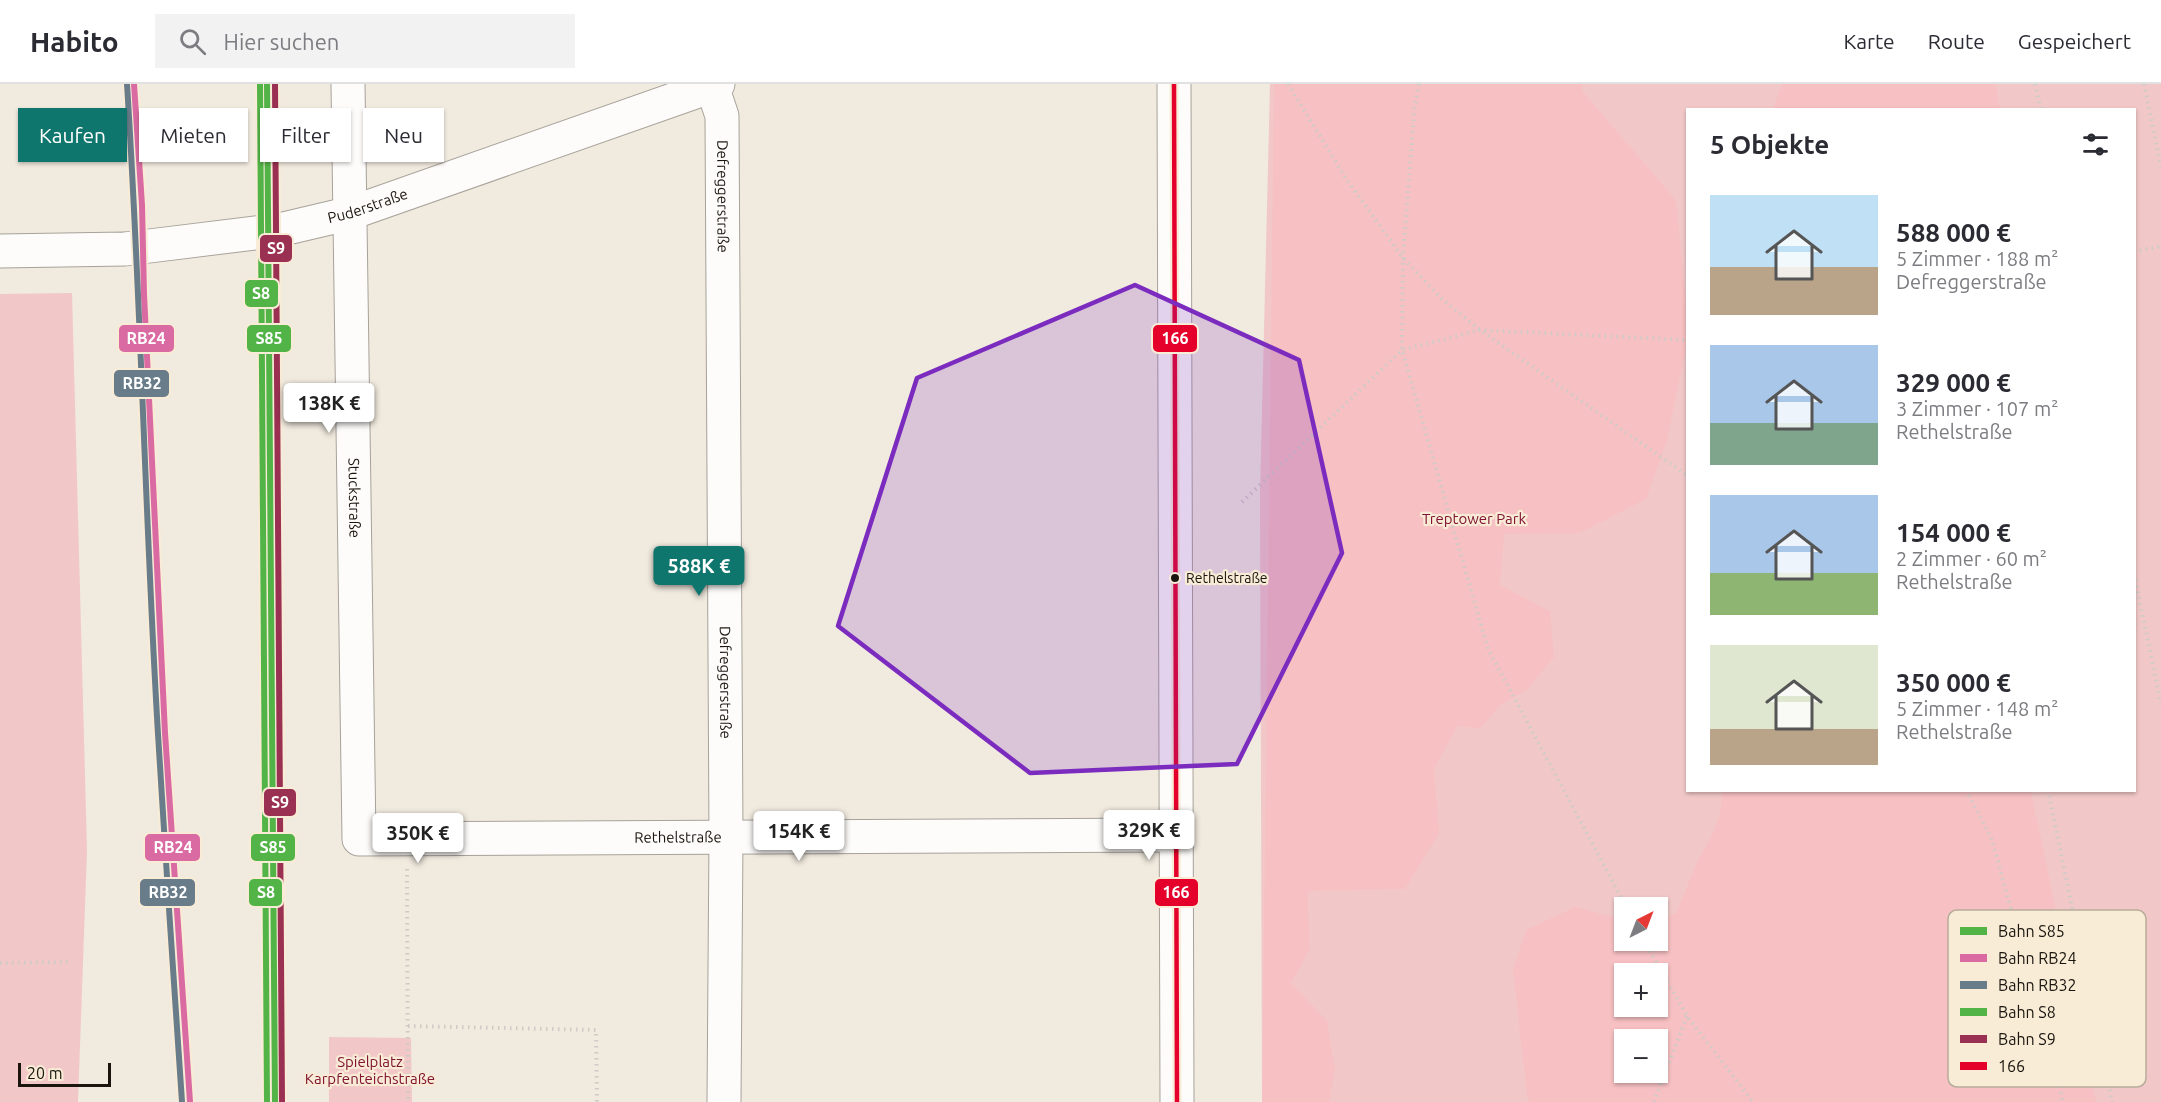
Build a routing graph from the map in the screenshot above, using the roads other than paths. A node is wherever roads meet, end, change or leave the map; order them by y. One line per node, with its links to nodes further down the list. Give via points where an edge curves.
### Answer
1 (348, 84): 4 (street, Stuckstraße)
2 (1174, 84): 6 (street)
3 (715, 85): 4 (street, Puderstraße); 7 (street, Defreggerstraße, via 722,116)
4 (351, 213): 5 (street, Puderstraße, via 279,230 125,249); 8 (street, Stuckstraße)
5 (0, 251)
6 (1176, 835): 7 (street, Rethelstraße); 10 (street)
7 (726, 837): 8 (street, Rethelstraße); 9 (street, Defreggerstraße)
8 (359, 839)
9 (724, 1102)
10 (1177, 1102)

